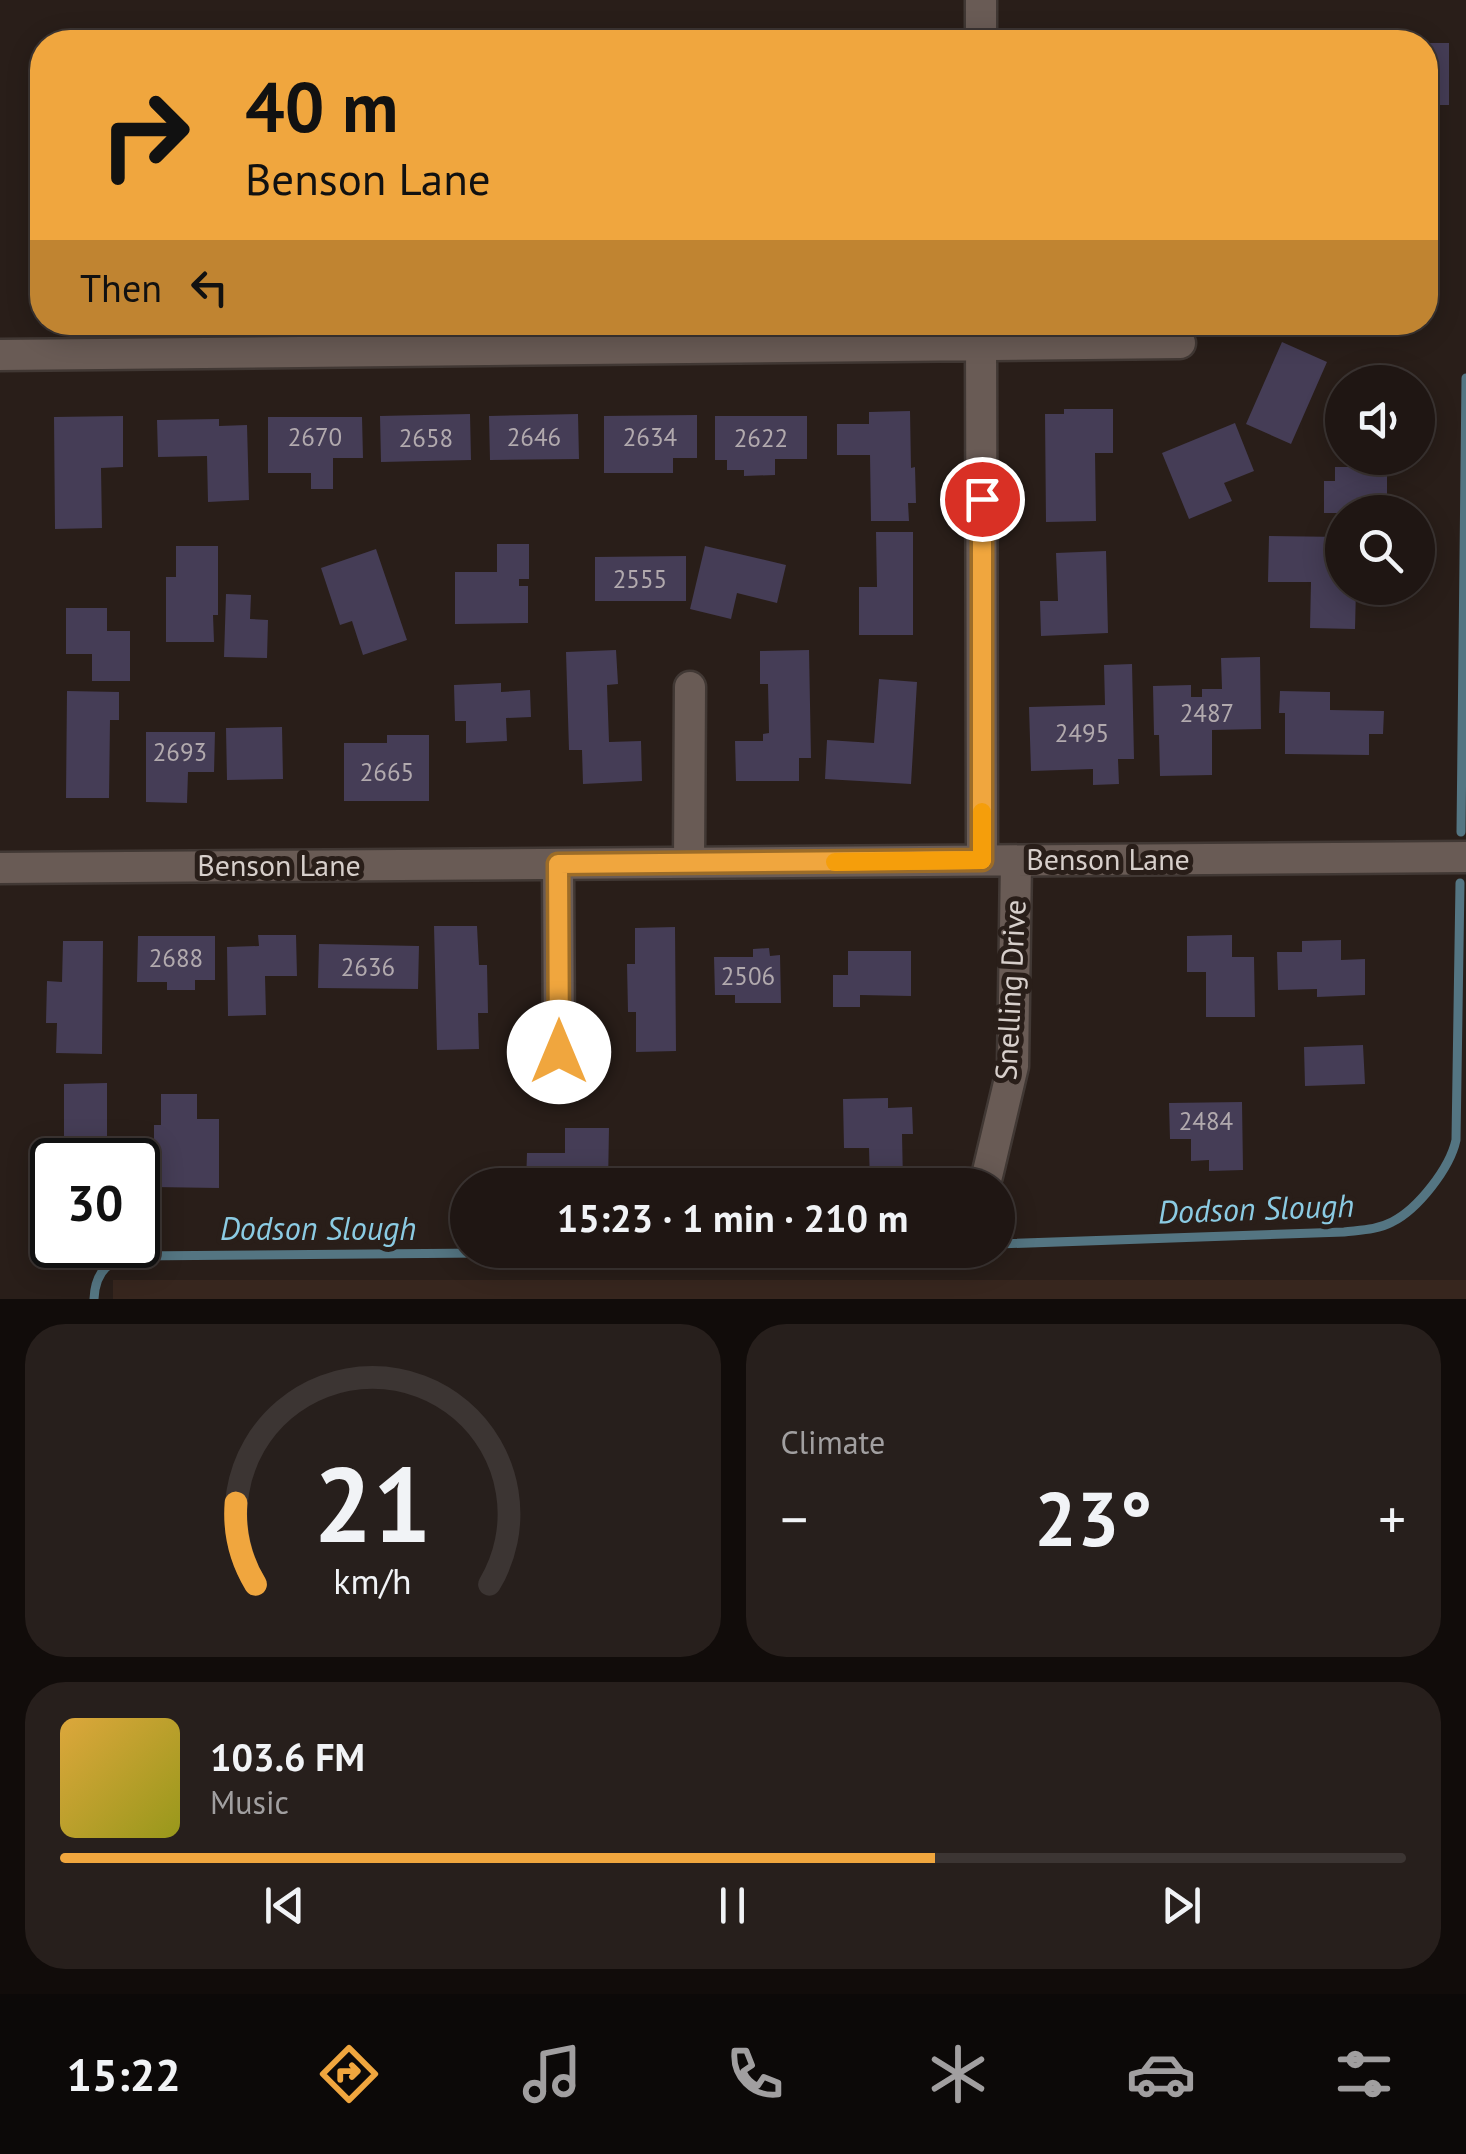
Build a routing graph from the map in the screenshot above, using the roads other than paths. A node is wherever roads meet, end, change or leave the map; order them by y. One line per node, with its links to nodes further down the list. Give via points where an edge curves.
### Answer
1 (982, 0): 2 (street)
2 (982, 30)
3 (934, 335): 7 (street)
4 (981, 335): 10 (street, Snelling Drive)
5 (1001, 335): 6 (street)
6 (1180, 344)
7 (0, 355)
8 (690, 687): 12 (street)
9 (1466, 857): 11 (street, Benson Lane)
10 (982, 860): 11 (street, Benson Lane); 12 (street, Benson Lane)
11 (1016, 861): 16 (street, Snelling Drive, via 1012,1066)
12 (689, 862): 13 (street, Benson Lane)
13 (558, 864): 14 (street, Benson Lane); 15 (street)
14 (0, 868)
15 (559, 1052)
16 (988, 1168)

